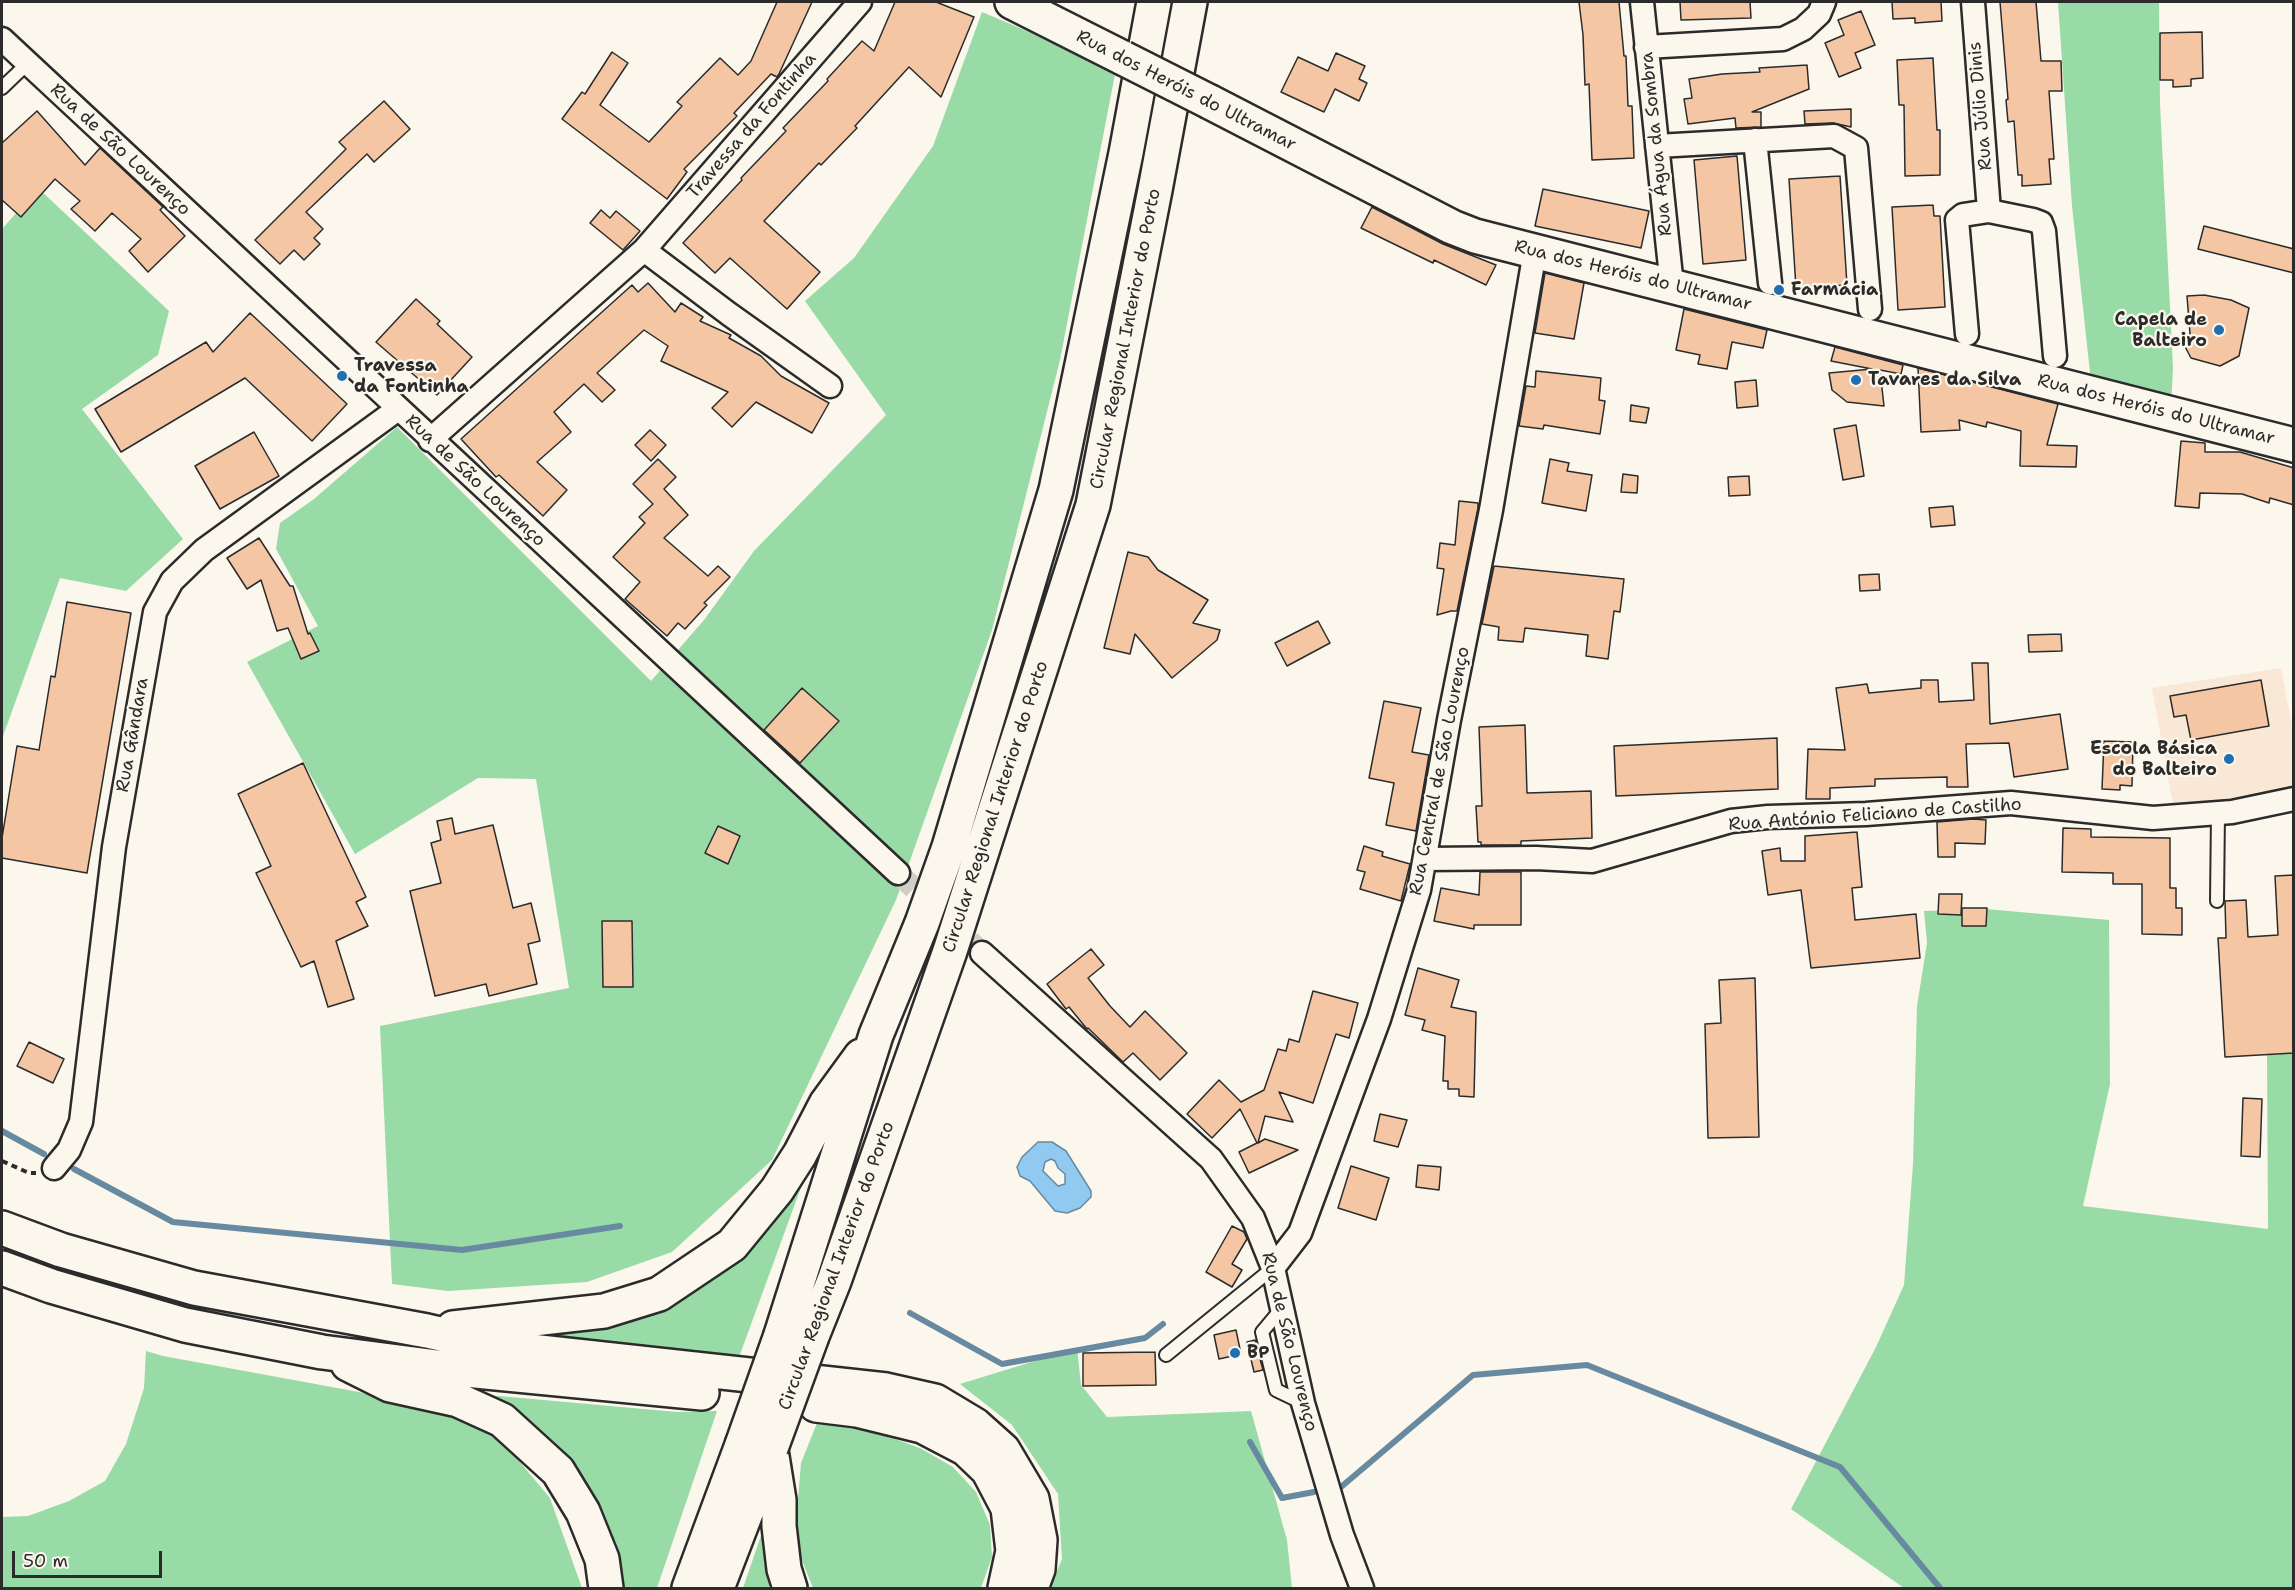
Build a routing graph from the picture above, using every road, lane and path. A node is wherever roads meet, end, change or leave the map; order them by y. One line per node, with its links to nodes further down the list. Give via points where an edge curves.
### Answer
1 (860, 2): 15 (street, Travessa da Fontinha)
2 (1012, 2): 16 (main road, Rua dos Heróis do Ultramar, bridge, via 1452,227)
3 (1154, 2): 32 (main road, Circular Regional Interior do Porto, via 1056,490 949,847)
4 (1190, 2): 39 (main road, Circular Regional Interior do Porto, via 1093,505 950,951 834,1281)
5 (1642, 2): 9 (street, Rua Água da Sombra)
6 (1824, 2): 9 (street, via 1819,14 1803,29 1783,39)
7 (1973, 2): 14 (street, Rua Júlio Dinis)
8 (2, 39): 10 (street, Rua de São Lourenço)
9 (1646, 47): 13 (street, Rua Água da Sombra)
10 (27, 64): 11 (lane); 23 (street, Rua de São Lourenço)
11 (2, 85)
12 (1755, 140): 13 (street); 17 (street); 19 (street, via 1834,136 1856,148)
13 (1657, 146): 18 (street, Rua Água da Sombra)
14 (1989, 211): 20 (street, via 1963,215 1956,225); 21 (street, via 2037,221 2043,227)
15 (644, 250): 22 (street); 24 (street, Travessa da Fontinha)
16 (1535, 251): 18 (main road, Rua dos Heróis do Ultramar); 28 (street, Rua Central de São Lourenço)
17 (1770, 283)
18 (1672, 286): 25 (main road, Rua dos Heróis do Ultramar)
19 (1870, 309)
20 (1967, 334)
21 (2055, 356)
22 (830, 386)
23 (398, 409): 24 (street, Rua de São Lourenço); 34 (street, Rua Gândara, via 204,550 172,581 155,612 114,847 81,1122 69,1150)
24 (430, 440): 29 (street, Rua de São Lourenço)
25 (2294, 445)
26 (2294, 799): 27 (street, Rua António Feliciano de Castilho)
27 (2218, 813): 28 (street, Rua António Feliciano de Castilho, via 2153,818 2011,803 1768,817 1731,821 1592,861); 30 (lane)
28 (1425, 859): 37 (street, Rua Central de São Lourenço, via 1379,1019 1300,1233)
29 (898, 873)
30 (2217, 901)
31 (982, 953): 37 (street, Rua de São Lourenço, via 1211,1160 1253,1218)
32 (876, 1035): 38 (main road, via 825,1104 777,1190 740,1236 659,1294 604,1311); 39 (main road, Circular Regional Interior do Porto)
33 (2, 1161): 34 (path, via 29,1173)
34 (54, 1168)
35 (2, 1228): 38 (main road, via 62,1250 194,1288)
36 (2, 1268): 40 (main road, via 185,1325)
37 (1273, 1268): 41 (lane); 49 (street, Rua de São Lourenço, via 1304,1404 1341,1535)
38 (427, 1331): 48 (main road, via 503,1348 886,1390 935,1401 975,1425 1003,1450 1032,1499 1040,1540 1038,1569)
39 (797, 1335): 42 (main road, Circular Regional Interior do Porto, bridge)
40 (322, 1352): 43 (main road, via 390,1384 458,1401 502,1420 558,1471 583,1512 602,1559); 47 (main road, via 857,1410 922,1426 966,1449 988,1470 1008,1508 1013,1551)
41 (1167, 1354)
42 (756, 1447): 44 (main road, Circular Regional Interior do Porto); 45 (main road, Circular Regional Interior do Porto); 46 (main road, via 779,1500 784,1569)
43 (606, 1588)
44 (689, 1588)
45 (717, 1588)
46 (790, 1588)
47 (1005, 1588)
48 (1031, 1588)
49 (1362, 1588)

